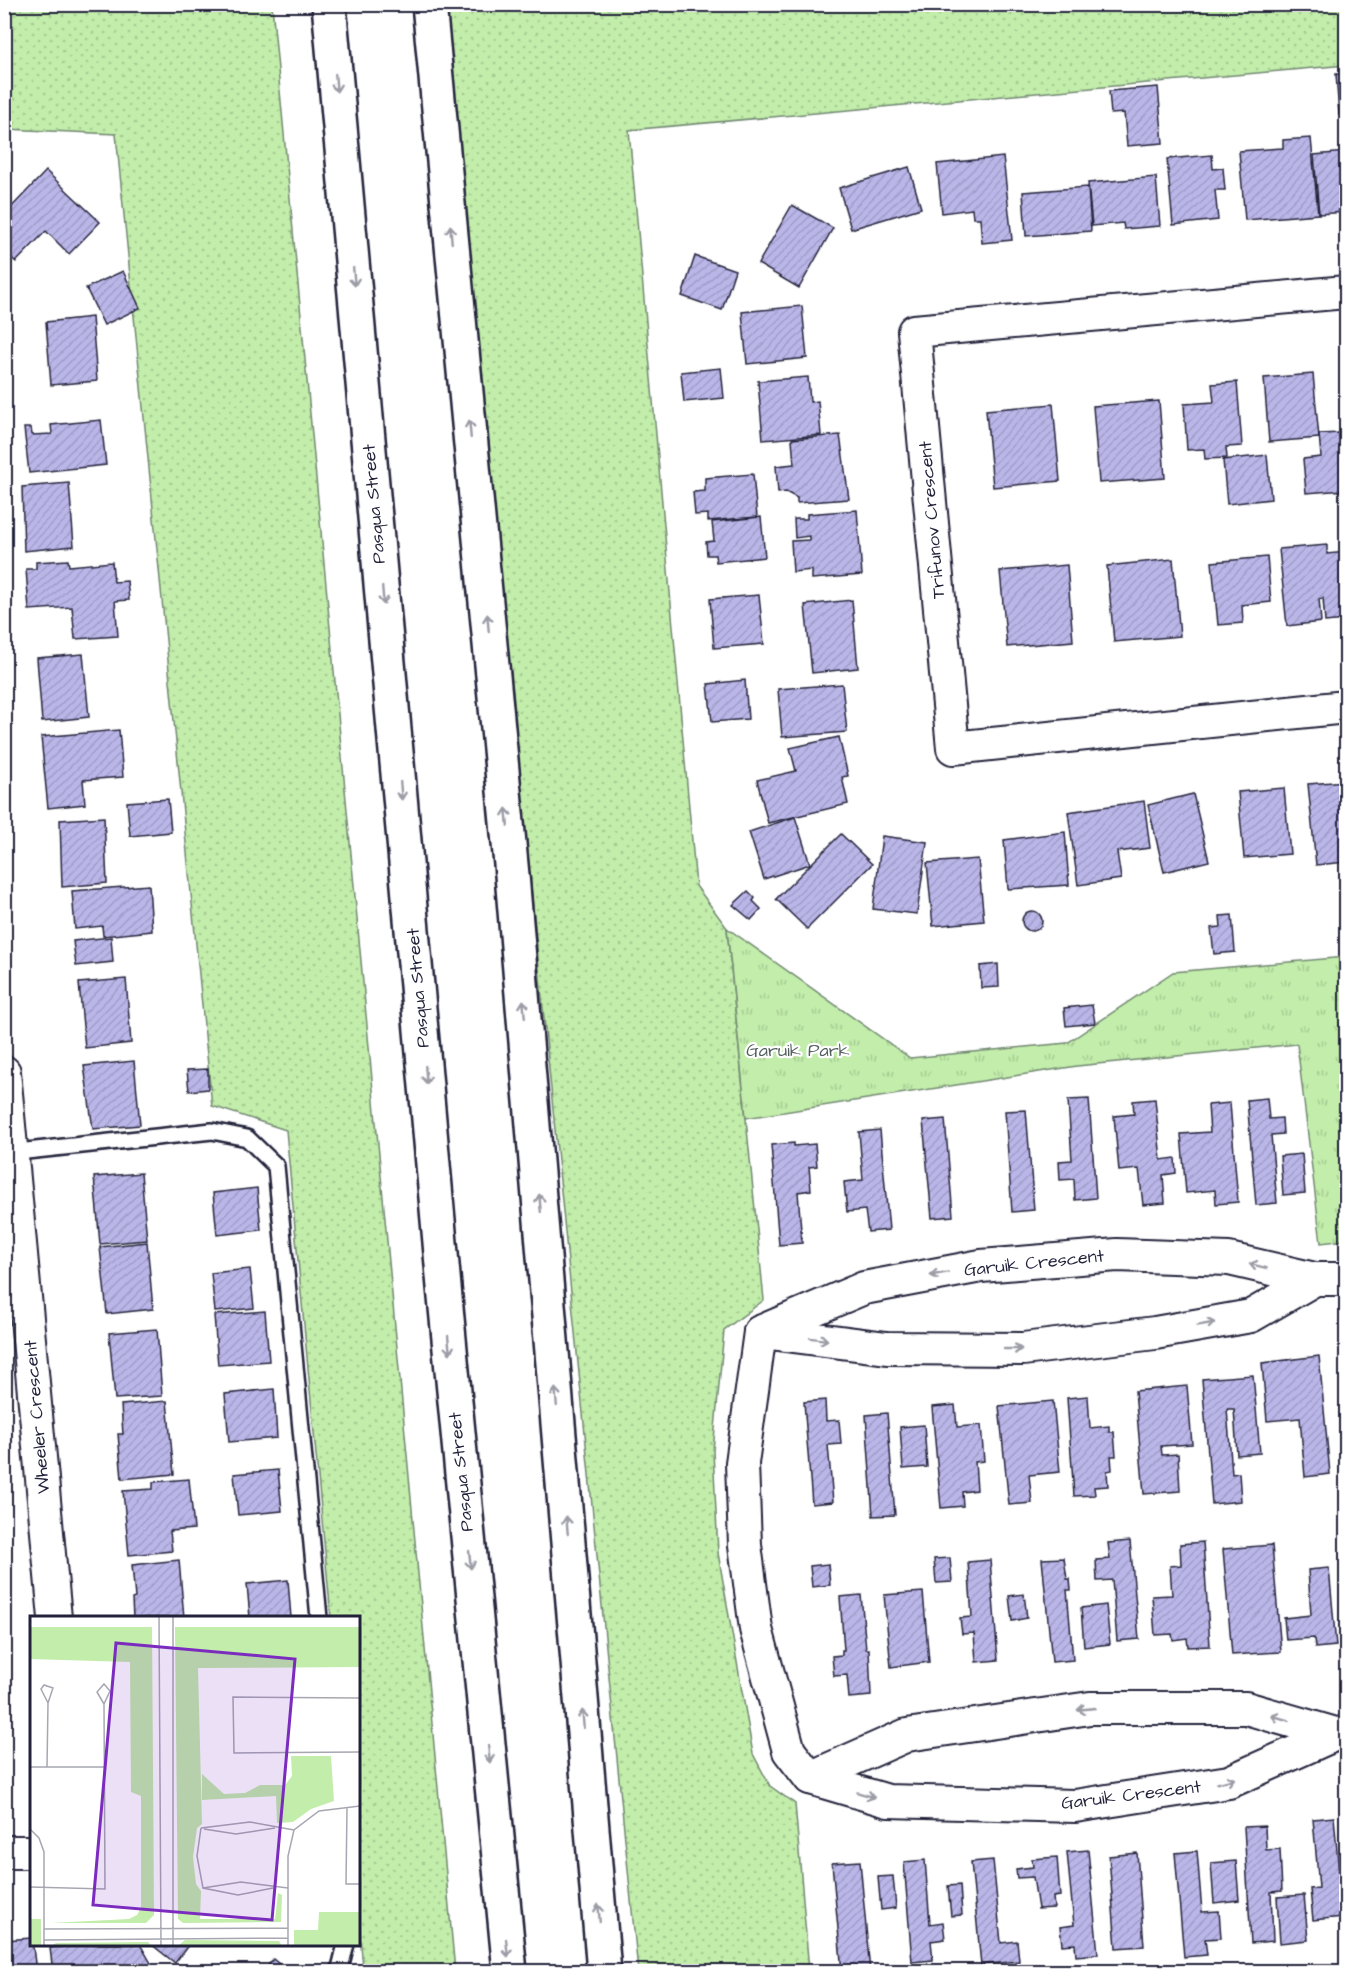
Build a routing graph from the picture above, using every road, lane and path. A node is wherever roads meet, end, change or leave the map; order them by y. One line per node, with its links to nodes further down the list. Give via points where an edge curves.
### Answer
1 (429, 4): 19 (main road, one-way to 1, via 512,875)
2 (329, 11): 18 (main road, Pasqua Street, one-way to 18)
3 (1347, 292): 4 (street, Trifunov Crescent, via 914,331 953,748)
4 (1347, 707)
5 (4, 1072): 6 (street, Wheeler Crescent)
6 (9, 1153): 10 (street, Wheeler Crescent); 11 (lane, via 212,1131 247,1138 276,1166)
7 (1315, 1279): 8 (street, Garuik Crescent); 9 (street, one-way to 7, via 887,1348 1023,1349 1155,1333 1251,1316); 9 (street, Garuik Crescent, one-way to 9, via 1229,1259 1117,1255 981,1266 864,1288)
8 (1347, 1279)
9 (760, 1332): 13 (street, via 742,1463 745,1545 756,1629 789,1751)
10 (55, 1616)
11 (319, 1616)
12 (1341, 1734): 13 (street, Garuik Crescent, one-way to 13, via 1246,1708 1090,1708 907,1735); 13 (street, Garuik Crescent, one-way to 12, via 888,1801 1075,1806 1229,1782)
13 (810, 1778)
14 (4, 1852): 15 (street)
15 (30, 1852)
16 (345, 1946): 17 (lane)
17 (339, 1971)
18 (510, 1971)
19 (604, 1971)

